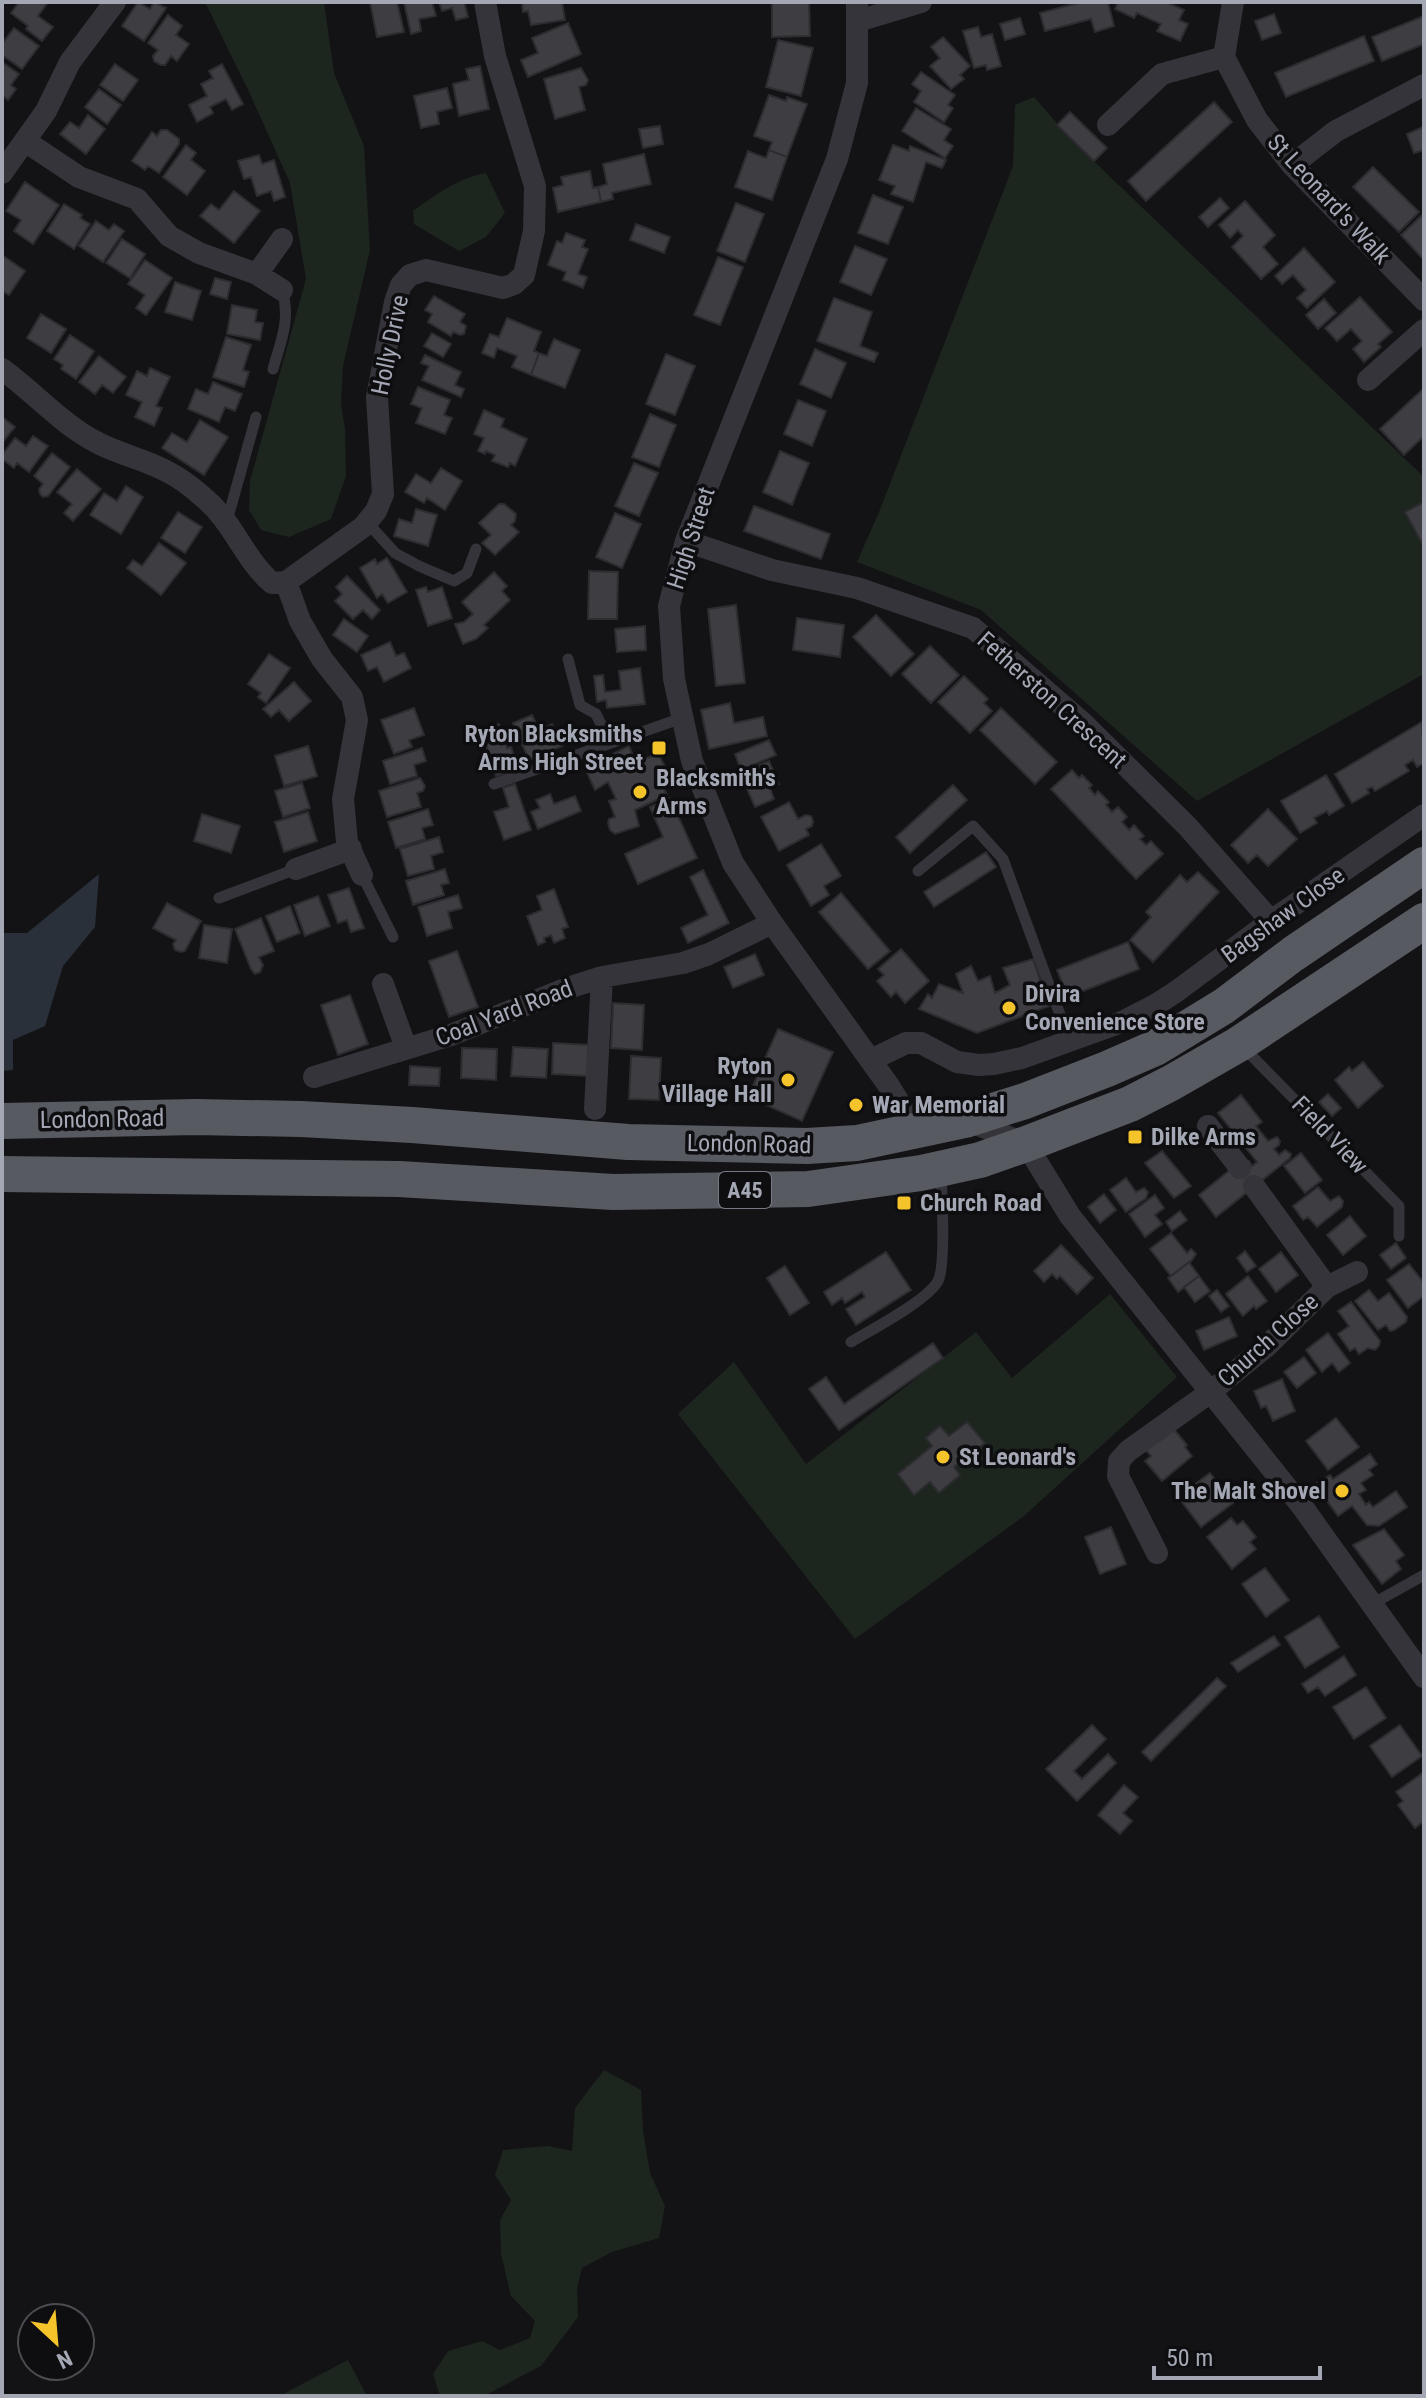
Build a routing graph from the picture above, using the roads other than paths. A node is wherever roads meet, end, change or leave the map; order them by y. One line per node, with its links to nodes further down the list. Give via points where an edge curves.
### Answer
1 (115, 2): 9 (street, via 70,62)
2 (485, 2): 22 (street, Holly Drive, via 495,56 535,186 534,231 524,275 514,284 503,288 426,270 401,285 377,397 383,494)
3 (921, 2): 5 (street)
4 (1233, 2): 6 (street)
5 (857, 11): 23 (street, High Street, via 857,83 837,159)
6 (1224, 57): 8 (street, via 1162,74); 10 (street, St Leonard's Walk, via 1257,120)
7 (1424, 85): 10 (street, via 1336,131)
8 (1108, 125)
9 (25, 141): 11 (street); 13 (street, via 79,177 137,199 169,236)
10 (1292, 165): 15 (street, St Leonard's Walk)
11 (2, 173)
12 (282, 239): 13 (street)
13 (257, 274): 14 (street)
14 (282, 290): 18 (lane, via 287,317)
15 (1424, 300)
16 (1424, 330): 19 (street)
17 (2, 369): 21 (street, via 69,425 99,444 169,472)
18 (273, 369)
19 (1368, 380)
20 (256, 417): 21 (lane)
21 (227, 521): 25 (street, via 260,573 272,583)
22 (367, 522): 24 (lane, via 395,553 454,581 467,573); 25 (street, Holly Drive)
23 (686, 541): 27 (street, High Street, via 669,606); 37 (street, Fetherston Crescent, via 772,570 857,588 973,628 1083,723 1188,827)
24 (476, 549)
25 (286, 582): 31 (street, via 300,621 352,697 357,720 343,799)
26 (568, 659): 28 (lane, via 580,705 596,714)
27 (682, 718): 28 (lane); 39 (street, High Street, via 692,761 733,863)
28 (610, 743): 29 (lane)
29 (494, 784)
30 (1424, 815): 37 (street, Bagshaw Close)
31 (351, 849): 33 (street); 35 (street)
32 (1424, 865): 49 (highway, London Road / A45, via 1224,1006 1155,1048)
33 (296, 869): 36 (lane)
34 (918, 871): 43 (lane, via 973,826 1003,859)
35 (362, 875): 40 (lane)
36 (219, 898)
37 (1271, 921): 43 (street, Bagshaw Close, via 1157,1004)
38 (1424, 921): 44 (highway, London Road / A45)
39 (772, 923): 41 (street, Coal Yard Road, via 683,963); 46 (street, High Street)
40 (393, 937)
41 (602, 977): 45 (street, Coal Yard Road); 48 (street, Coal Yard Road)
42 (383, 984): 45 (street, Coal Yard Road)
43 (1070, 1042): 46 (street, Bagshaw Close, via 994,1064 957,1062 921,1043 906,1043)
44 (1239, 1044): 53 (highway, London Road / A45, via 1130,1104); 58 (lane, Field View, via 1399,1206)
45 (406, 1048): 47 (street, Coal Yard Road)
46 (871, 1060): 52 (street, High Street, via 902,1107)
47 (314, 1077)
48 (595, 1109)
49 (965, 1120): 52 (highway, London Road / A45); 53 (street)
50 (2, 1121): 52 (highway, London Road / A45, via 301,1119 628,1142 807,1146)
51 (1208, 1126): 54 (street)
52 (911, 1132)
53 (1026, 1144): 55 (highway, London Road / A45); 62 (street, via 1070,1216)
54 (1240, 1168)
55 (941, 1170): 56 (highway, London Road / A45, via 808,1189 613,1192 399,1179); 61 (lane, via 939,1280)
56 (2, 1174)
57 (1254, 1186): 60 (street, Church Close)
58 (1399, 1236)
59 (1357, 1272): 60 (street, Church Close)
60 (1327, 1287): 62 (street, Church Close)
61 (851, 1342)
62 (1209, 1393): 63 (street, Church Close, via 1119,1461 1118,1476); 65 (street, via 1304,1509)
63 (1157, 1553)
64 (1424, 1575): 65 (lane)
65 (1372, 1604): 66 (street)
66 (1424, 1677)

